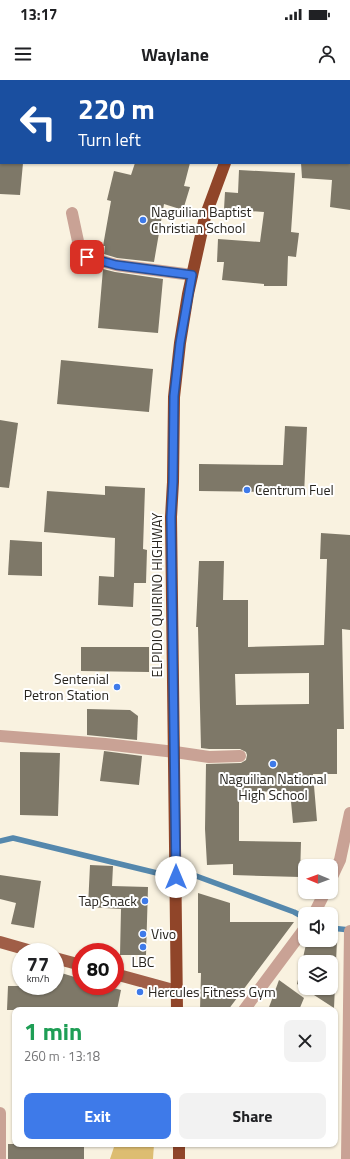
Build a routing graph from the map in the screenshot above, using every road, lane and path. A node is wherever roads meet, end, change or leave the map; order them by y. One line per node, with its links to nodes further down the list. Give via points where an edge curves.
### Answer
1 (225, 164): 3 (highway, ELPIDIO QUIRINO HIGHWAY, via 205,216)
2 (72, 213): 3 (street, via 79,246 87,257 116,265)
3 (192, 275): 5 (highway, ELPIDIO QUIRINO HIGHWAY, via 174,396 171,525)
4 (0, 736): 5 (street)
5 (174, 752): 6 (street, via 209,757); 15 (highway, ELPIDIO QUIRINO HIGHWAY)
6 (240, 756)
7 (350, 814): 8 (street)
8 (338, 864)
9 (350, 931): 10 (street)
10 (350, 936): 22 (street)
11 (298, 938): 17 (street)
12 (0, 942): 13 (main road)
13 (12, 945)
14 (124, 976): 15 (main road)
15 (177, 991): 16 (highway, ELPIDIO QUIRINO HIGHWAY)
16 (177, 1007)
17 (246, 1007)
18 (0, 1113): 20 (street)
19 (179, 1147): 21 (highway)
20 (0, 1159)
21 (179, 1159)
22 (347, 1159)

